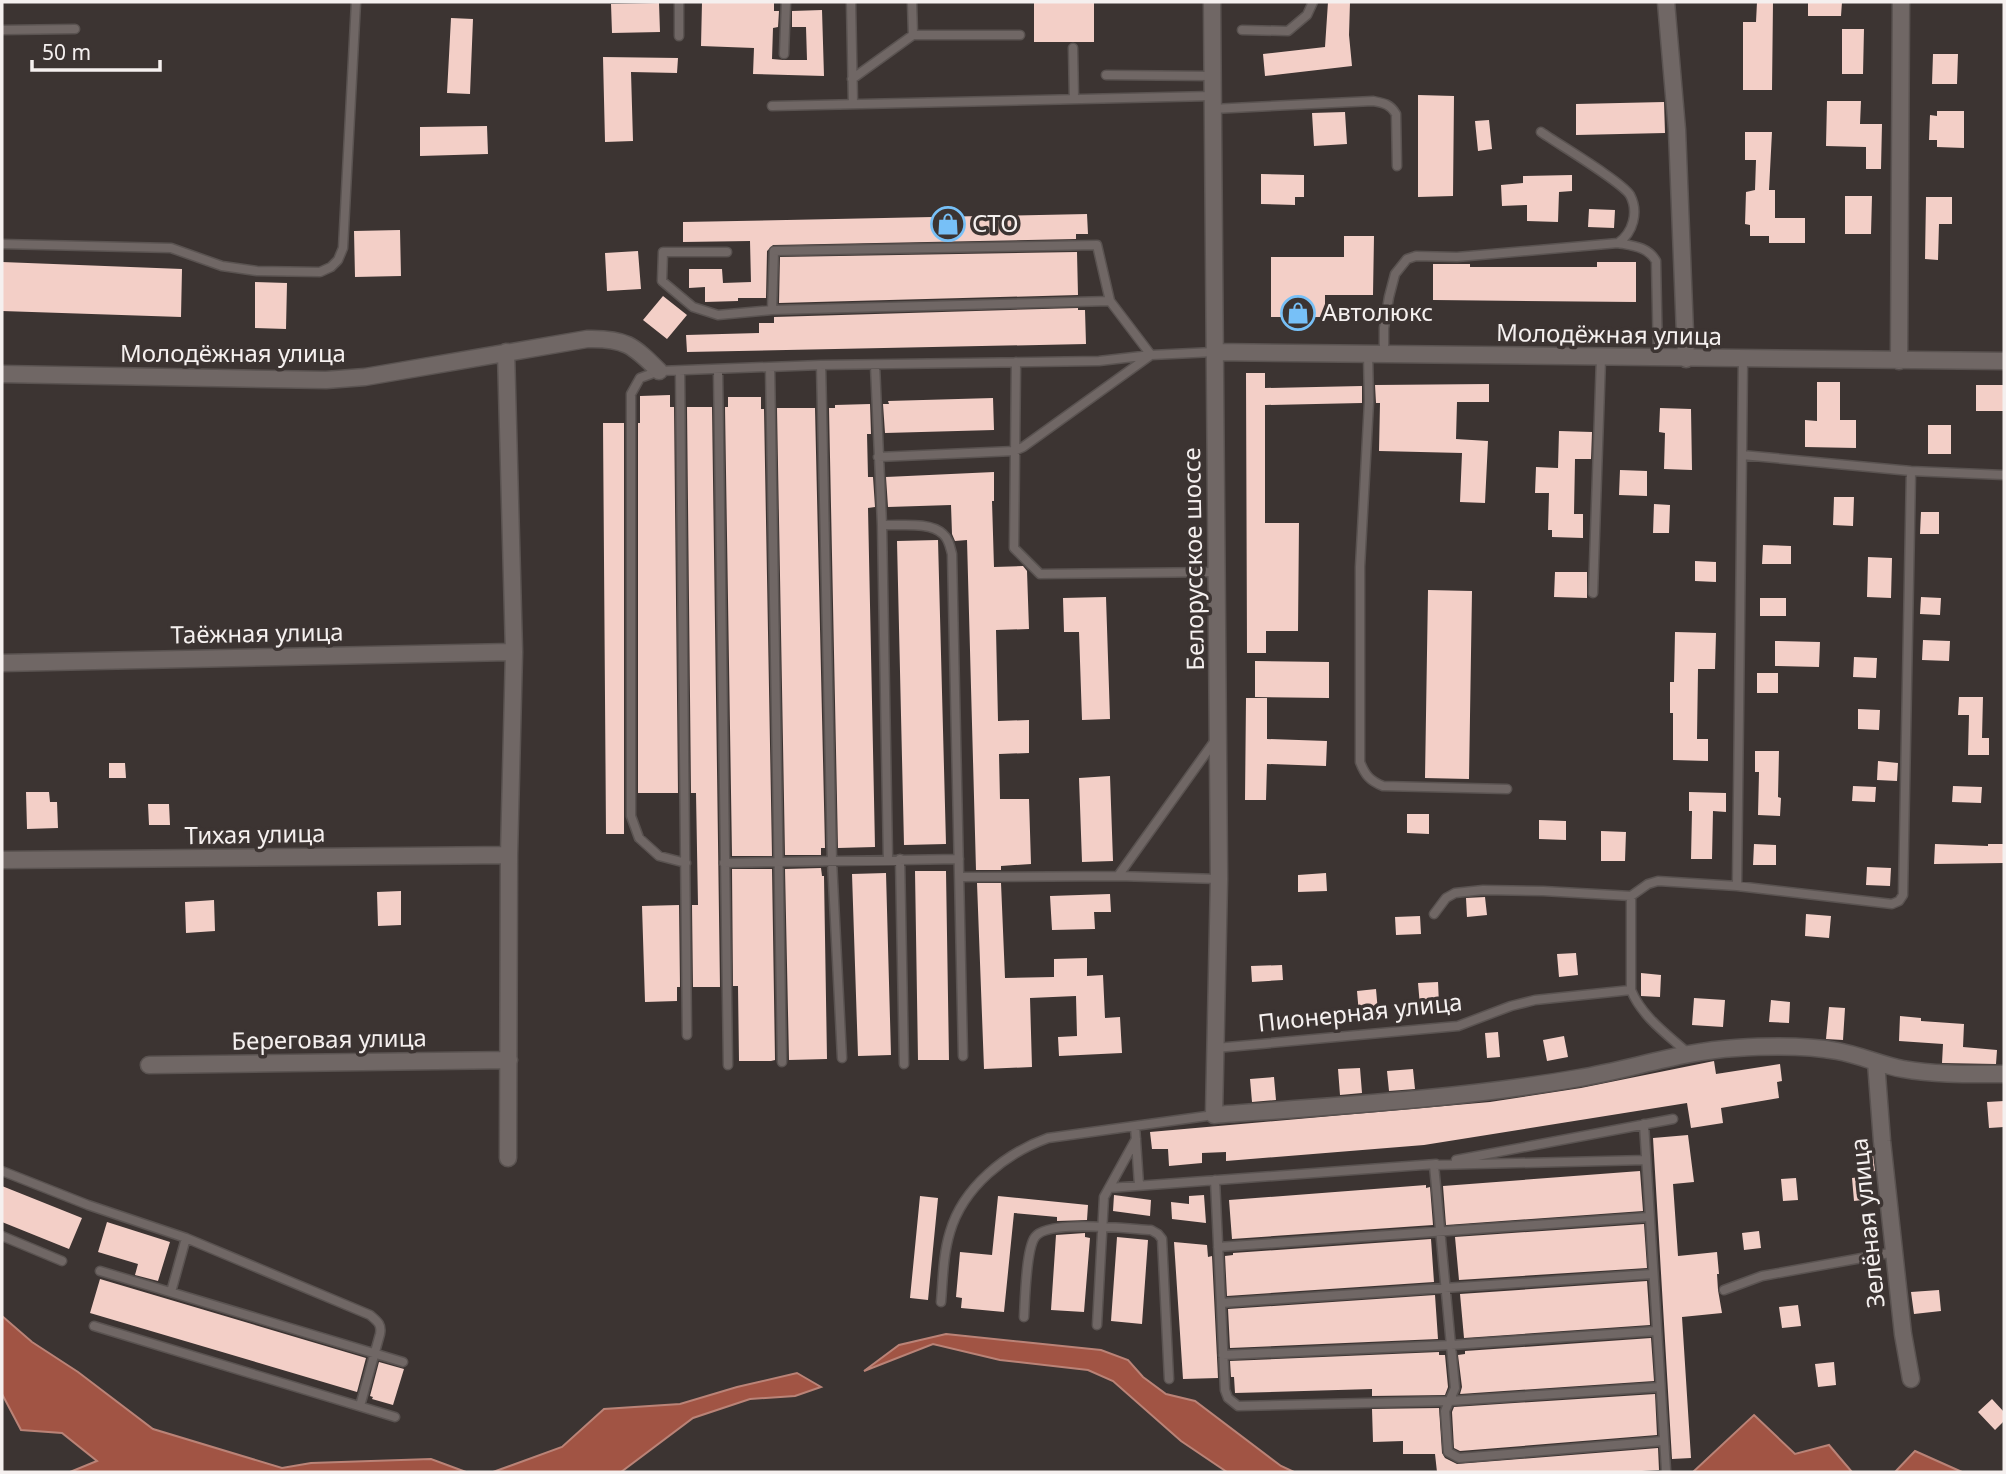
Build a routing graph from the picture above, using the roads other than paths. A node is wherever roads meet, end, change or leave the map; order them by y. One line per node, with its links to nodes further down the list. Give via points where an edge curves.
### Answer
1 (356, 2): 28 (lane, via 343,248 331,267 320,272 257,271 222,266 171,248)
2 (680, 2): 15 (lane)
3 (786, 2): 17 (lane)
4 (851, 2): 20 (lane)
5 (912, 2): 13 (lane)
6 (1212, 2): 19 (street, Белорусское шоссе)
7 (1313, 2): 12 (lane, via 1307,15 1288,31)
8 (1666, 2): 38 (street, via 1677,130)
9 (1901, 2): 40 (street)
10 (75, 29): 11 (lane)
11 (2, 30)
12 (1242, 30)
13 (913, 35): 14 (lane); 20 (lane)
14 (1020, 35)
15 (679, 36)
16 (1073, 48): 21 (lane)
17 (784, 54)
18 (1106, 75): 19 (lane)
19 (1212, 76): 22 (street, Белорусское шоссе)
20 (852, 79): 23 (lane)
21 (1074, 99): 22 (lane); 23 (lane)
22 (1212, 102): 26 (lane, via 1385,103 1396,114); 33 (street, Белорусское шоссе)
23 (853, 104): 24 (lane)
24 (772, 106)
25 (1541, 132): 27 (lane, via 1629,195 1633,224)
26 (1397, 166)
27 (1618, 243): 35 (lane, via 1407,259 1395,274); 37 (lane, via 1642,248 1656,261)
28 (2, 244)
29 (727, 252): 31 (lane, via 663,251 663,281 693,307 718,315)
30 (1110, 300): 31 (lane); 31 (lane, via 1097,245 774,251); 34 (lane)
31 (772, 310)
32 (506, 352): 47 (street, Молодёжная улица, via 611,338 628,344); 49 (street, Молодёжная улица, via 326,380); 58 (street)
33 (1214, 352): 34 (lane); 35 (street, Молодёжная улица); 56 (street, Белорусское шоссе)
34 (1150, 355): 42 (lane); 50 (lane)
35 (1376, 355): 36 (street, Молодёжная улица); 61 (lane, via 1360,567 1360,762 1372,782 1394,788)
36 (1601, 358): 37 (street, Молодёжная улица); 57 (lane)
37 (1658, 358): 38 (street, Молодёжная улица)
38 (1686, 359): 39 (street, Молодёжная улица)
39 (1744, 359): 40 (street, Молодёжная улица); 51 (lane)
40 (1899, 361): 41 (street, Молодёжная улица)
41 (2004, 361)
42 (1016, 362): 44 (lane); 50 (lane)
43 (821, 365): 44 (lane); 45 (lane); 67 (lane)
44 (875, 365): 52 (lane)
45 (770, 367): 46 (lane); 68 (lane)
46 (718, 370): 48 (lane); 70 (lane)
47 (659, 371): 48 (lane); 69 (lane, via 640,378 631,394 631,816 639,838 659,856)
48 (680, 371): 69 (lane)
49 (2, 374)
50 (1014, 451): 52 (lane); 56 (lane, via 1014,548 1040,574)
51 (1742, 455): 53 (lane); 74 (lane)
52 (878, 457): 55 (lane)
53 (1911, 471): 54 (lane); 74 (lane, via 1903,895 1892,904)
54 (2004, 475)
55 (882, 525): 63 (lane); 65 (lane, via 933,527 948,540 952,554)
56 (1217, 572): 60 (street, Белорусское шоссе)
57 (1593, 593)
58 (514, 652): 59 (street, Таёжная улица); 62 (street)
59 (2, 663)
60 (1218, 737): 71 (lane); 73 (street, Белорусское шоссе)
61 (1507, 789)
62 (509, 855): 66 (street, Тихая улица); 83 (street)
63 (888, 859): 64 (lane); 67 (lane)
64 (900, 859): 65 (lane); 86 (lane)
65 (959, 859): 72 (lane)
66 (2, 860)
67 (832, 861): 68 (lane); 82 (lane)
68 (779, 862): 70 (lane); 84 (lane)
69 (686, 863): 78 (lane)
70 (724, 863): 88 (lane)
71 (1118, 876): 72 (lane); 73 (lane)
72 (959, 877): 81 (lane)
73 (1219, 879): 79 (street, Белорусское шоссе)
74 (1737, 886): 75 (lane, via 1658,881)
75 (1631, 896): 76 (lane, via 1483,890 1455,893); 77 (lane)
76 (1434, 914)
77 (1631, 990): 79 (lane, Пионерная улица, via 1535,1000 1445,1028); 80 (lane, via 1644,1013)
78 (687, 1035)
79 (1216, 1048): 90 (street, Белорусское шоссе)
80 (1689, 1055): 85 (street, via 1736,1048 1810,1048); 90 (street, via 1580,1078 1476,1092)
81 (963, 1056)
82 (842, 1058)
83 (509, 1060): 87 (street, Береговая улица); 95 (street)
84 (782, 1062)
85 (1876, 1062): 89 (street, via 1926,1073); 108 (street, Зелёная улица)
86 (904, 1064)
87 (149, 1065)
88 (728, 1065)
89 (2004, 1074)
90 (1214, 1115): 93 (lane)
91 (1673, 1119): 92 (lane)
92 (1644, 1124): 96 (lane); 97 (lane)
93 (1135, 1126): 94 (lane); 115 (lane, via 1048,1138 1008,1157 987,1174 950,1229)
94 (1136, 1139): 100 (lane); 101 (lane)
95 (508, 1158)
96 (1646, 1160): 97 (lane); 102 (lane)
97 (1434, 1165): 99 (lane); 104 (lane)
98 (2, 1171): 106 (lane)
99 (1215, 1180): 100 (lane); 107 (lane)
100 (1139, 1185): 101 (lane)
101 (1109, 1188): 103 (lane)
102 (1649, 1217): 104 (lane); 111 (lane)
103 (1102, 1227): 117 (lane, via 1051,1228 1035,1237 1030,1246); 118 (lane); 125 (lane, via 1151,1230 1162,1239)
104 (1440, 1233): 107 (lane); 112 (lane)
105 (2, 1236): 109 (lane)
106 (187, 1238): 114 (lane); 122 (lane, via 370,1315 381,1328)
107 (1218, 1247): 116 (lane)
108 (1895, 1252): 113 (lane, via 1762,1276); 126 (street, Зелёная улица)
109 (62, 1261)
110 (100, 1271): 114 (lane)
111 (1653, 1274): 112 (lane); 120 (lane)
112 (1446, 1289): 116 (lane); 121 (lane)
113 (1724, 1290)
114 (171, 1292): 122 (lane)
115 (941, 1302)
116 (1221, 1303): 123 (lane)
117 (1024, 1317)
118 (1097, 1325)
119 (94, 1326): 129 (lane)
120 (1656, 1331): 121 (lane); 127 (lane)
121 (1451, 1345): 123 (lane); 128 (lane, via 1455,1388)
122 (374, 1354): 124 (lane); 129 (lane)
123 (1223, 1355): 128 (lane, via 1225,1390 1238,1406)
124 (403, 1362)
125 (1169, 1378)
126 (1910, 1379)
127 (1660, 1387): 128 (lane); 131 (lane)
128 (1450, 1401): 131 (lane, via 1446,1411 1448,1452 1459,1458)
129 (360, 1406): 130 (lane)
130 (395, 1417)
131 (1663, 1441): 132 (lane)
132 (1666, 1470)

